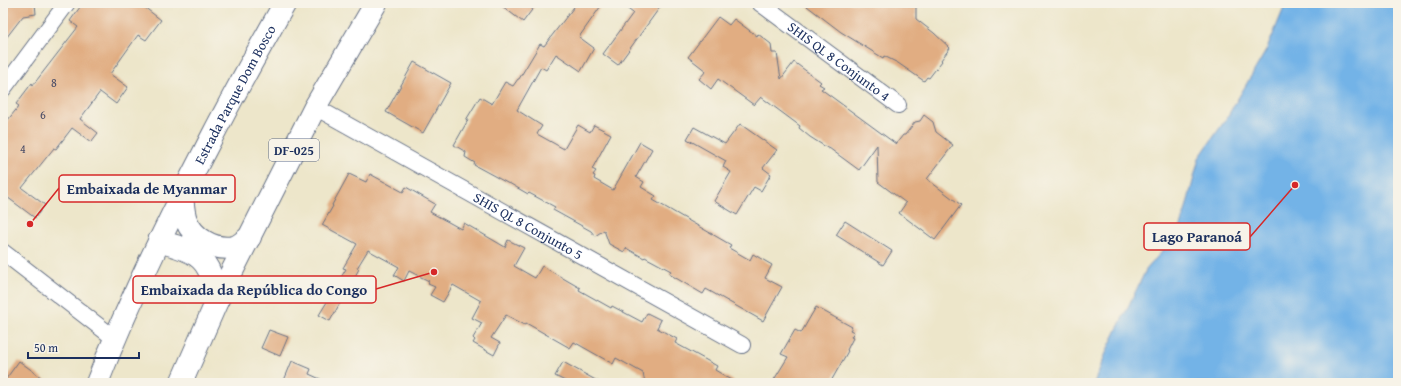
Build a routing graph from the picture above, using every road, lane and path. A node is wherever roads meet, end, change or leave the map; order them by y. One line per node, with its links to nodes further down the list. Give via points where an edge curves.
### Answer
1 (67, 3): 5 (street)
2 (285, 3): 8 (main road, Estrada Parque Dom Bosco)
3 (376, 3): 7 (main road, DF-025)
4 (760, 3): 6 (street, SHIS QL 8 Conjunto 4)
5 (3, 89)
6 (898, 105)
7 (315, 107): 9 (main road, DF-025); 14 (street, SHIS QL 8 Conjunto 5)
8 (182, 195): 9 (main road, via 185,218 190,230 199,238 222,248 235,247); 10 (main road, Estrada Parque Dom Bosco)
9 (250, 237): 12 (main road, DF-025)
10 (159, 241): 12 (main road, via 198,256 212,277); 13 (main road, Estrada Parque Dom Bosco)
11 (3, 252): 13 (street)
12 (217, 301): 16 (main road, DF-025)
13 (114, 338): 15 (main road, Estrada Parque Dom Bosco)
14 (742, 345)
15 (97, 383)
16 (181, 383)

